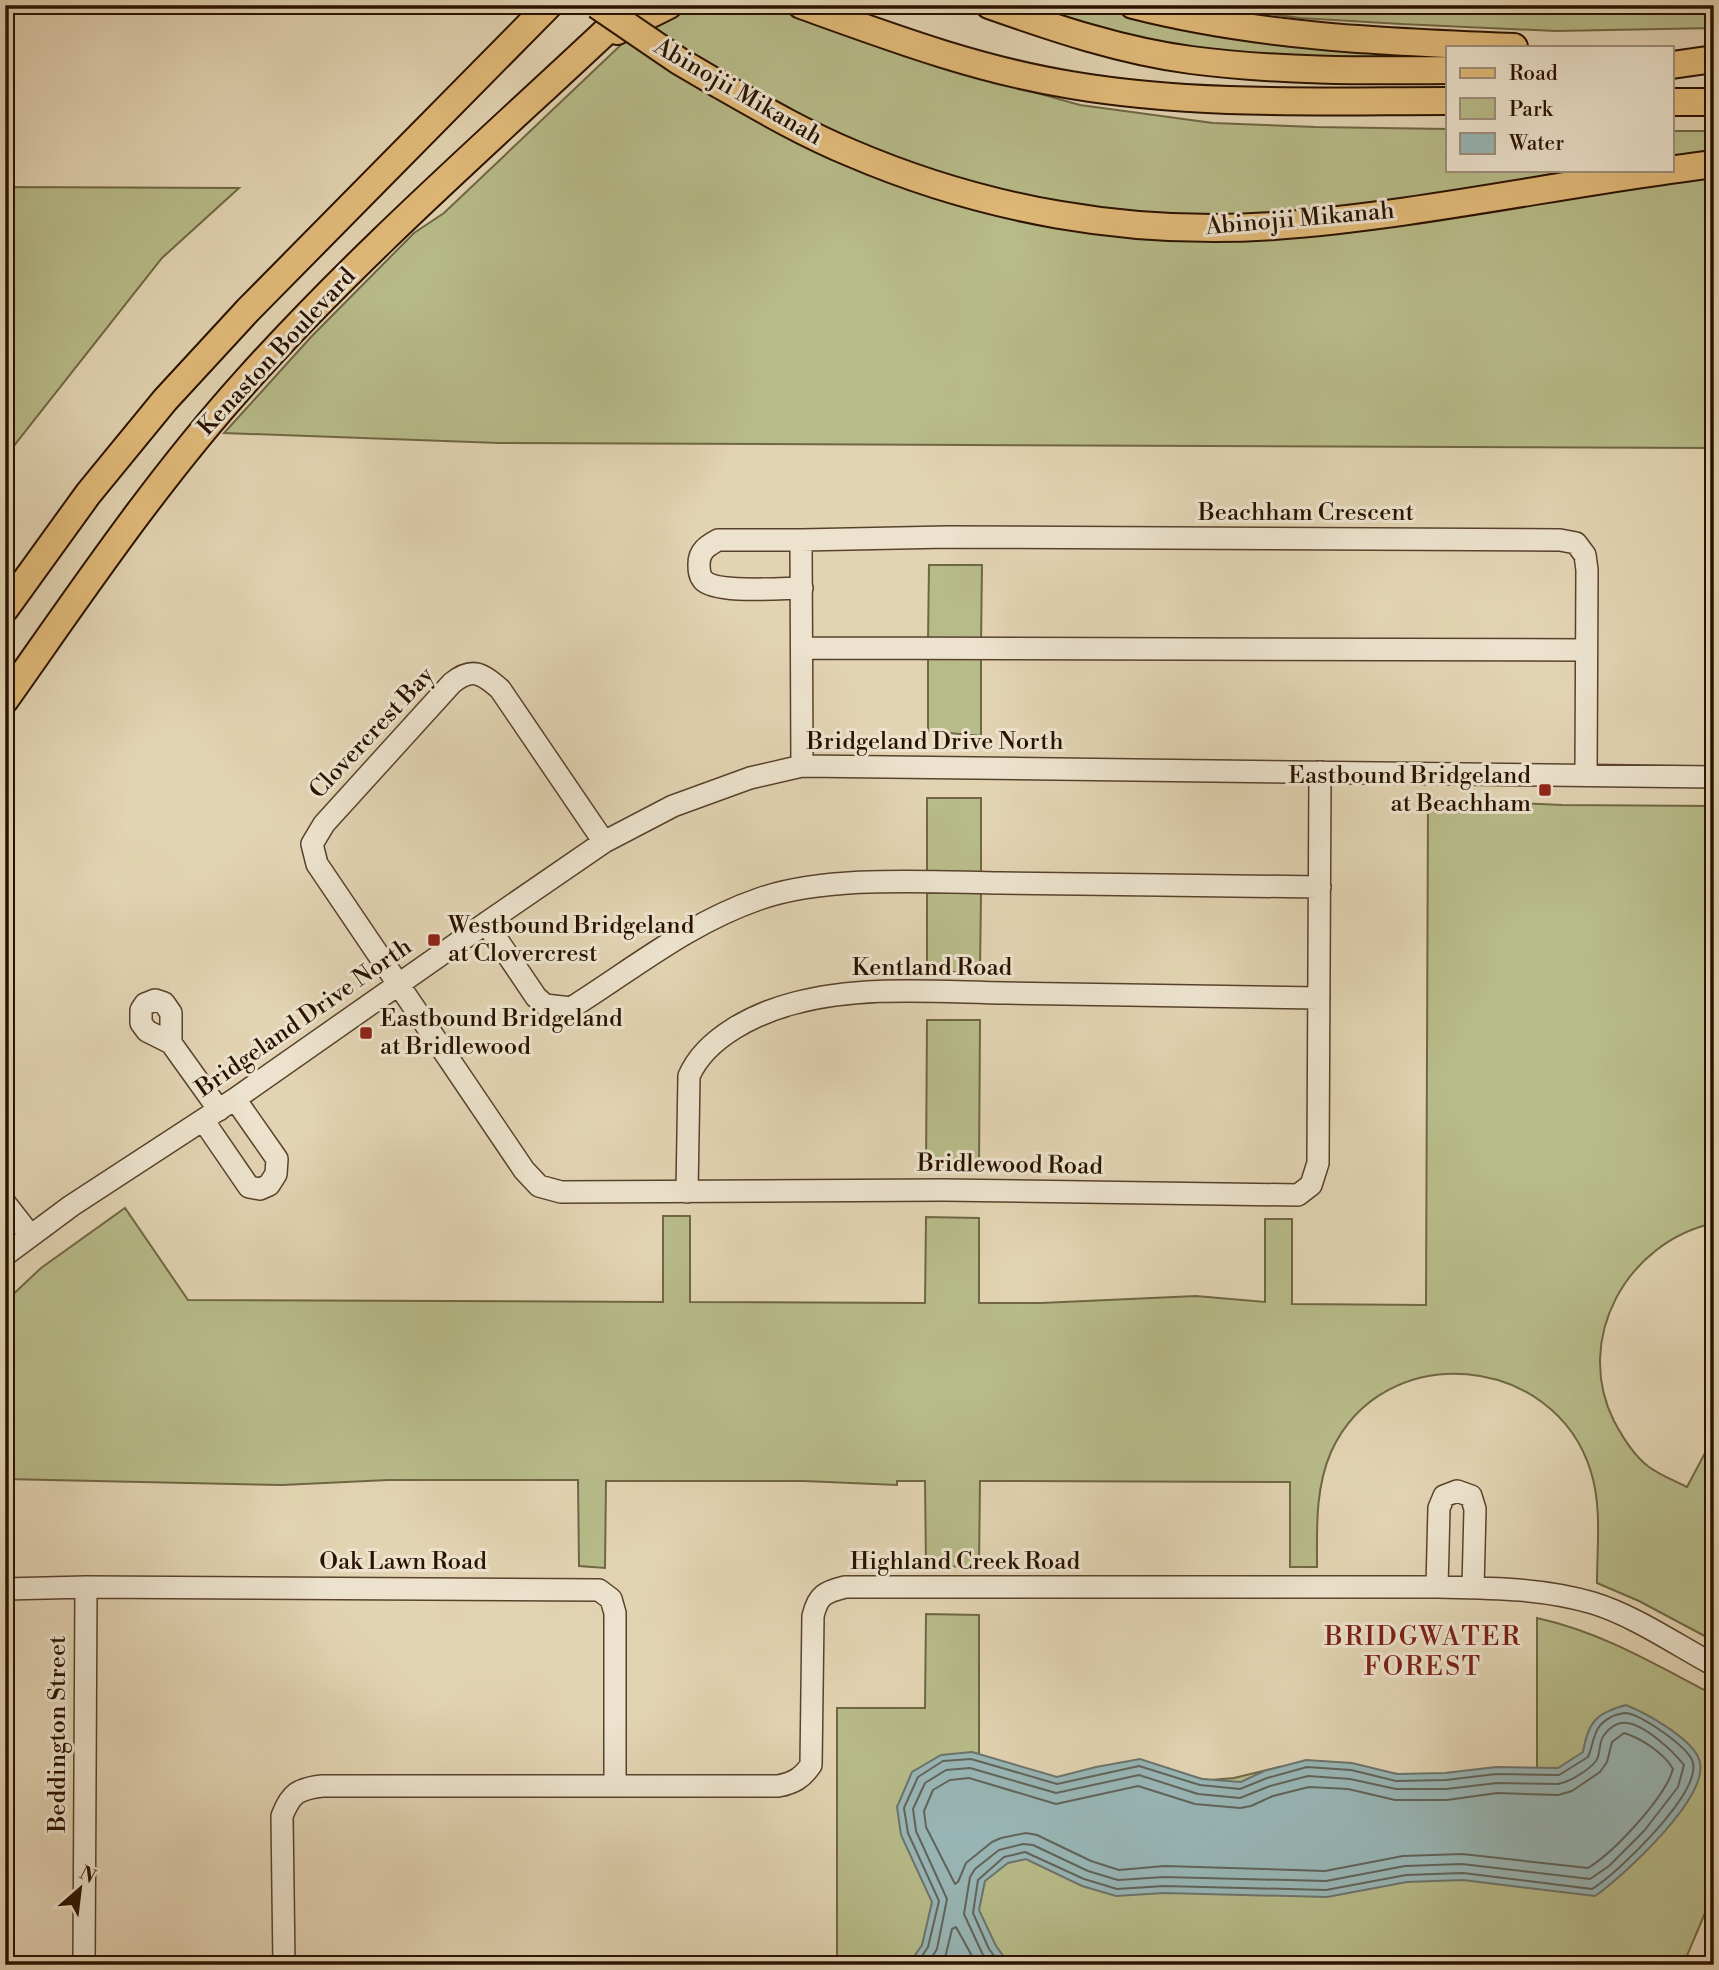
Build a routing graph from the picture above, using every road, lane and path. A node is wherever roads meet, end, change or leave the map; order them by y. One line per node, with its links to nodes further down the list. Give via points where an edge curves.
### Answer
1 (597, 5): 19 (main road, Abinojii Mikanah, bridge, via 680,61 817,138 938,186 1036,211 1127,224 1231,228 1313,222)
2 (634, 5): 8 (main road, Kenaston Boulevard)
3 (670, 5): 8 (main road)
4 (801, 5): 14 (main road, via 935,53 1069,85 1180,98)
5 (989, 5): 13 (main road, via 1082,36 1188,60 1295,69)
6 (1133, 5): 9 (main road, via 1276,33)
7 (543, 9): 22 (main road, Kenaston Boulevard, via 165,400 88,494)
8 (594, 43): 25 (main road, Kenaston Boulevard, via 354,268 244,383 122,534)
9 (1490, 46)
10 (1674, 53): 11 (main road)
11 (1714, 57): 12 (main road)
12 (1674, 65)
13 (1446, 70)
14 (1446, 101)
15 (1674, 102): 16 (main road)
16 (1714, 102)
17 (1714, 164): 18 (main road, Abinojii Mikanah, bridge)
18 (1674, 170)
19 (1659, 172)
20 (802, 540): 21 (street); 21 (street, Beachham Crescent, via 718,540 699,556 704,581 720,588); 24 (street, Beachham Crescent, via 1560,540 1576,543 1585,555)
21 (802, 588): 23 (street)
22 (5, 610)
23 (803, 648): 24 (street); 26 (street)
24 (1585, 650): 28 (street, Beachham Crescent)
25 (5, 700)
26 (802, 766): 27 (street, Bridgeland Drive North); 30 (street, Bridgeland Drive North, via 750,778 673,806)
27 (1320, 772): 28 (street, Bridgeland Drive North); 31 (street, Bridlewood Road)
28 (1587, 775): 29 (street, Bridgeland Drive North)
29 (1714, 776)
30 (604, 842): 32 (street, Bridgeland Drive North); 33 (street, Clovercrest Bay, via 500,689 477,673 464,674 324,824 312,844 317,864)
31 (1320, 887): 32 (street, via 945,882 803,888 714,916 571,1009 545,1005 536,997); 34 (street, Bridlewood Road)
32 (486, 923): 33 (street, Bridgeland Drive North)
33 (399, 985): 36 (street, Bridgeland Drive North); 37 (street, Bridlewood Road, via 539,1186 561,1192)
34 (1319, 998): 37 (street, Kentland Road, via 945,992 858,993 795,1003 723,1036 694,1064 689,1076); 37 (street, Bridlewood Road, via 1318,1163 1311,1185 1298,1195)
35 (170, 1043): 36 (street)
36 (219, 1110): 39 (street, Bridgeland Drive North)
37 (687, 1192)
38 (5, 1203): 39 (street)
39 (30, 1235): 40 (street, Bridgeland Drive North)
40 (5, 1255)
41 (86, 1587): 44 (street, Oak Lawn Road); 46 (street, Oak Lawn Road, via 599,1590 611,1599 615,1613); 47 (street, Beddington Street)
42 (1437, 1587): 43 (street, Highland Creek Road); 43 (street, via 1439,1508 1444,1496 1457,1491 1471,1496 1475,1509); 46 (street, Highland Creek Road, via 845,1587 827,1591 813,1615 813,1749 811,1765 803,1776 778,1786)
43 (1473, 1588): 45 (street, Highland Creek Road, via 1531,1590 1594,1604)
44 (5, 1589)
45 (1714, 1665)
46 (615, 1785): 48 (street, Highland Creek Road, via 303,1788 288,1800 282,1816)
47 (84, 1965)
48 (284, 1965)

